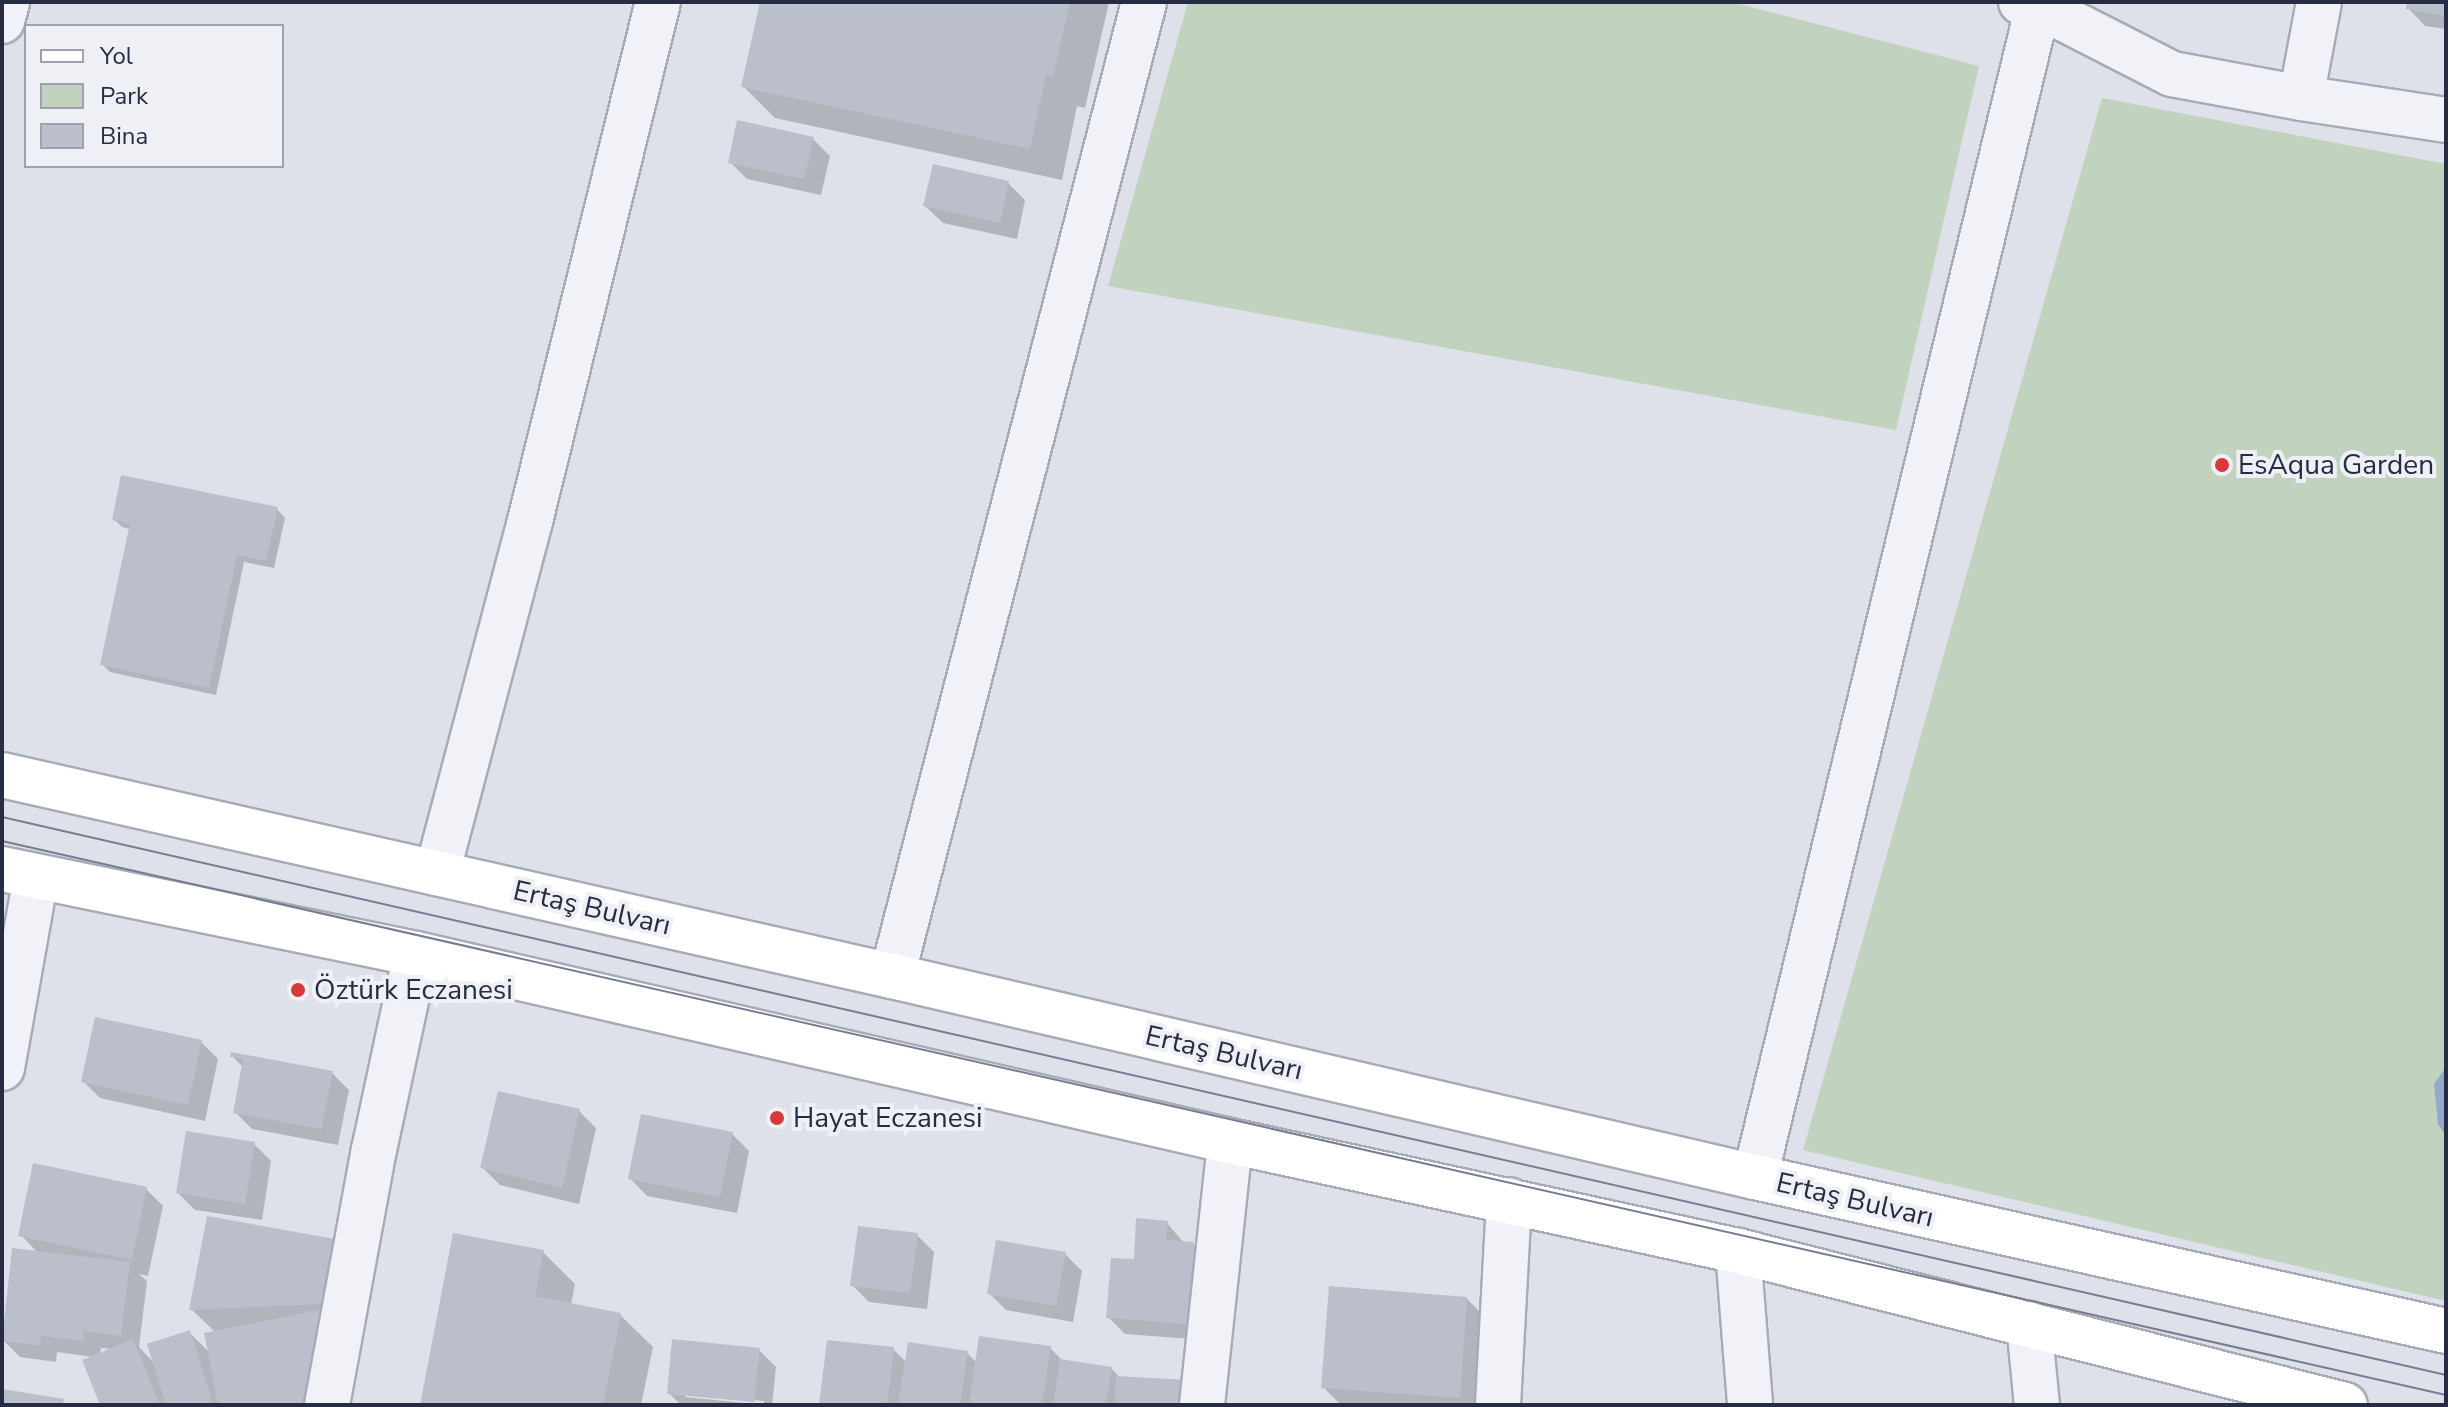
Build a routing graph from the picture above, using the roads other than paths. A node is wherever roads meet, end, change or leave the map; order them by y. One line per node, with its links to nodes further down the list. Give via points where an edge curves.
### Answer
1 (7, 2): 6 (street)
2 (658, 2): 11 (street)
3 (1144, 2): 13 (street)
4 (2319, 2): 7 (street)
5 (2033, 3): 7 (street, via 2172,74); 16 (street)
6 (2, 21)
7 (2301, 98): 8 (street)
8 (2446, 120)
9 (2, 775): 11 (main road, Ertaş Bulvarı)
10 (19, 873): 12 (main road); 14 (street)
11 (437, 873): 13 (main road, Ertaş Bulvarı)
12 (416, 954): 15 (main road); 22 (street)
13 (892, 976): 16 (main road, Ertaş Bulvarı)
14 (2, 1068)
15 (1230, 1141): 17 (main road); 23 (street)
16 (1755, 1177): 20 (main road, Ertaş Bulvarı)
17 (1509, 1200): 18 (main road); 24 (street)
18 (1738, 1251): 19 (main road); 25 (street)
19 (2029, 1324): 21 (main road); 26 (street)
20 (2446, 1331)
21 (2326, 1403)
22 (327, 1405)
23 (1202, 1405)
24 (1498, 1405)
25 (1750, 1405)
26 (2037, 1405)

